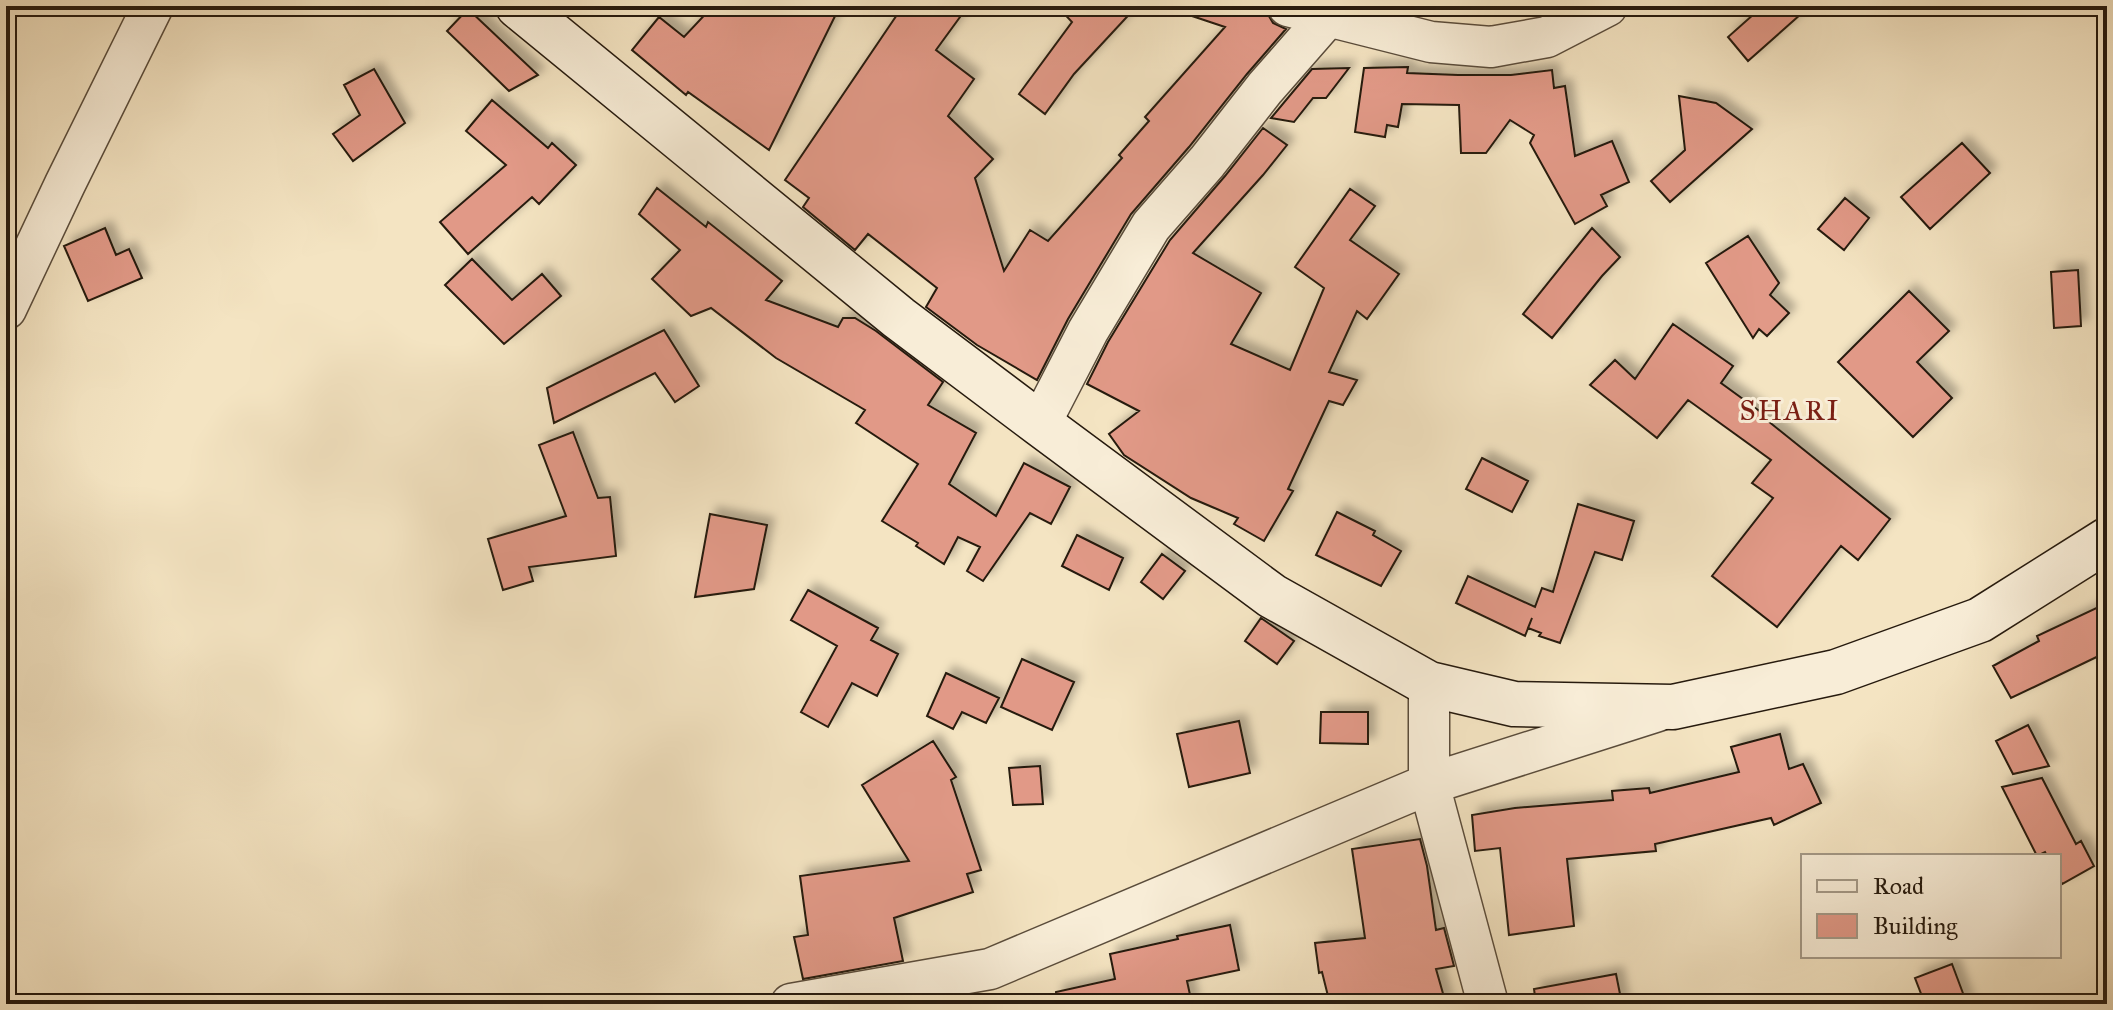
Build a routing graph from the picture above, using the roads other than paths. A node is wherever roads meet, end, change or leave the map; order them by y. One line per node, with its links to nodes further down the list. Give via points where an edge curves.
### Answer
1 (153, 6): 6 (street)
2 (518, 6): 7 (street, via 899,318)
3 (1288, 6): 5 (street)
4 (1607, 6): 5 (street, via 1547,37 1491,47 1431,42)
5 (1328, 16): 7 (street, via 1151,226)
6 (6, 309)
7 (1040, 424): 9 (street, via 1272,596)
8 (2107, 540): 10 (street, via 1980,620 1836,672)
9 (1429, 684): 10 (street, via 1514,704); 11 (street)
10 (1673, 707): 11 (street)
11 (1429, 784): 12 (street, via 990,969); 13 (street)
12 (791, 1004)
13 (1488, 1004)

